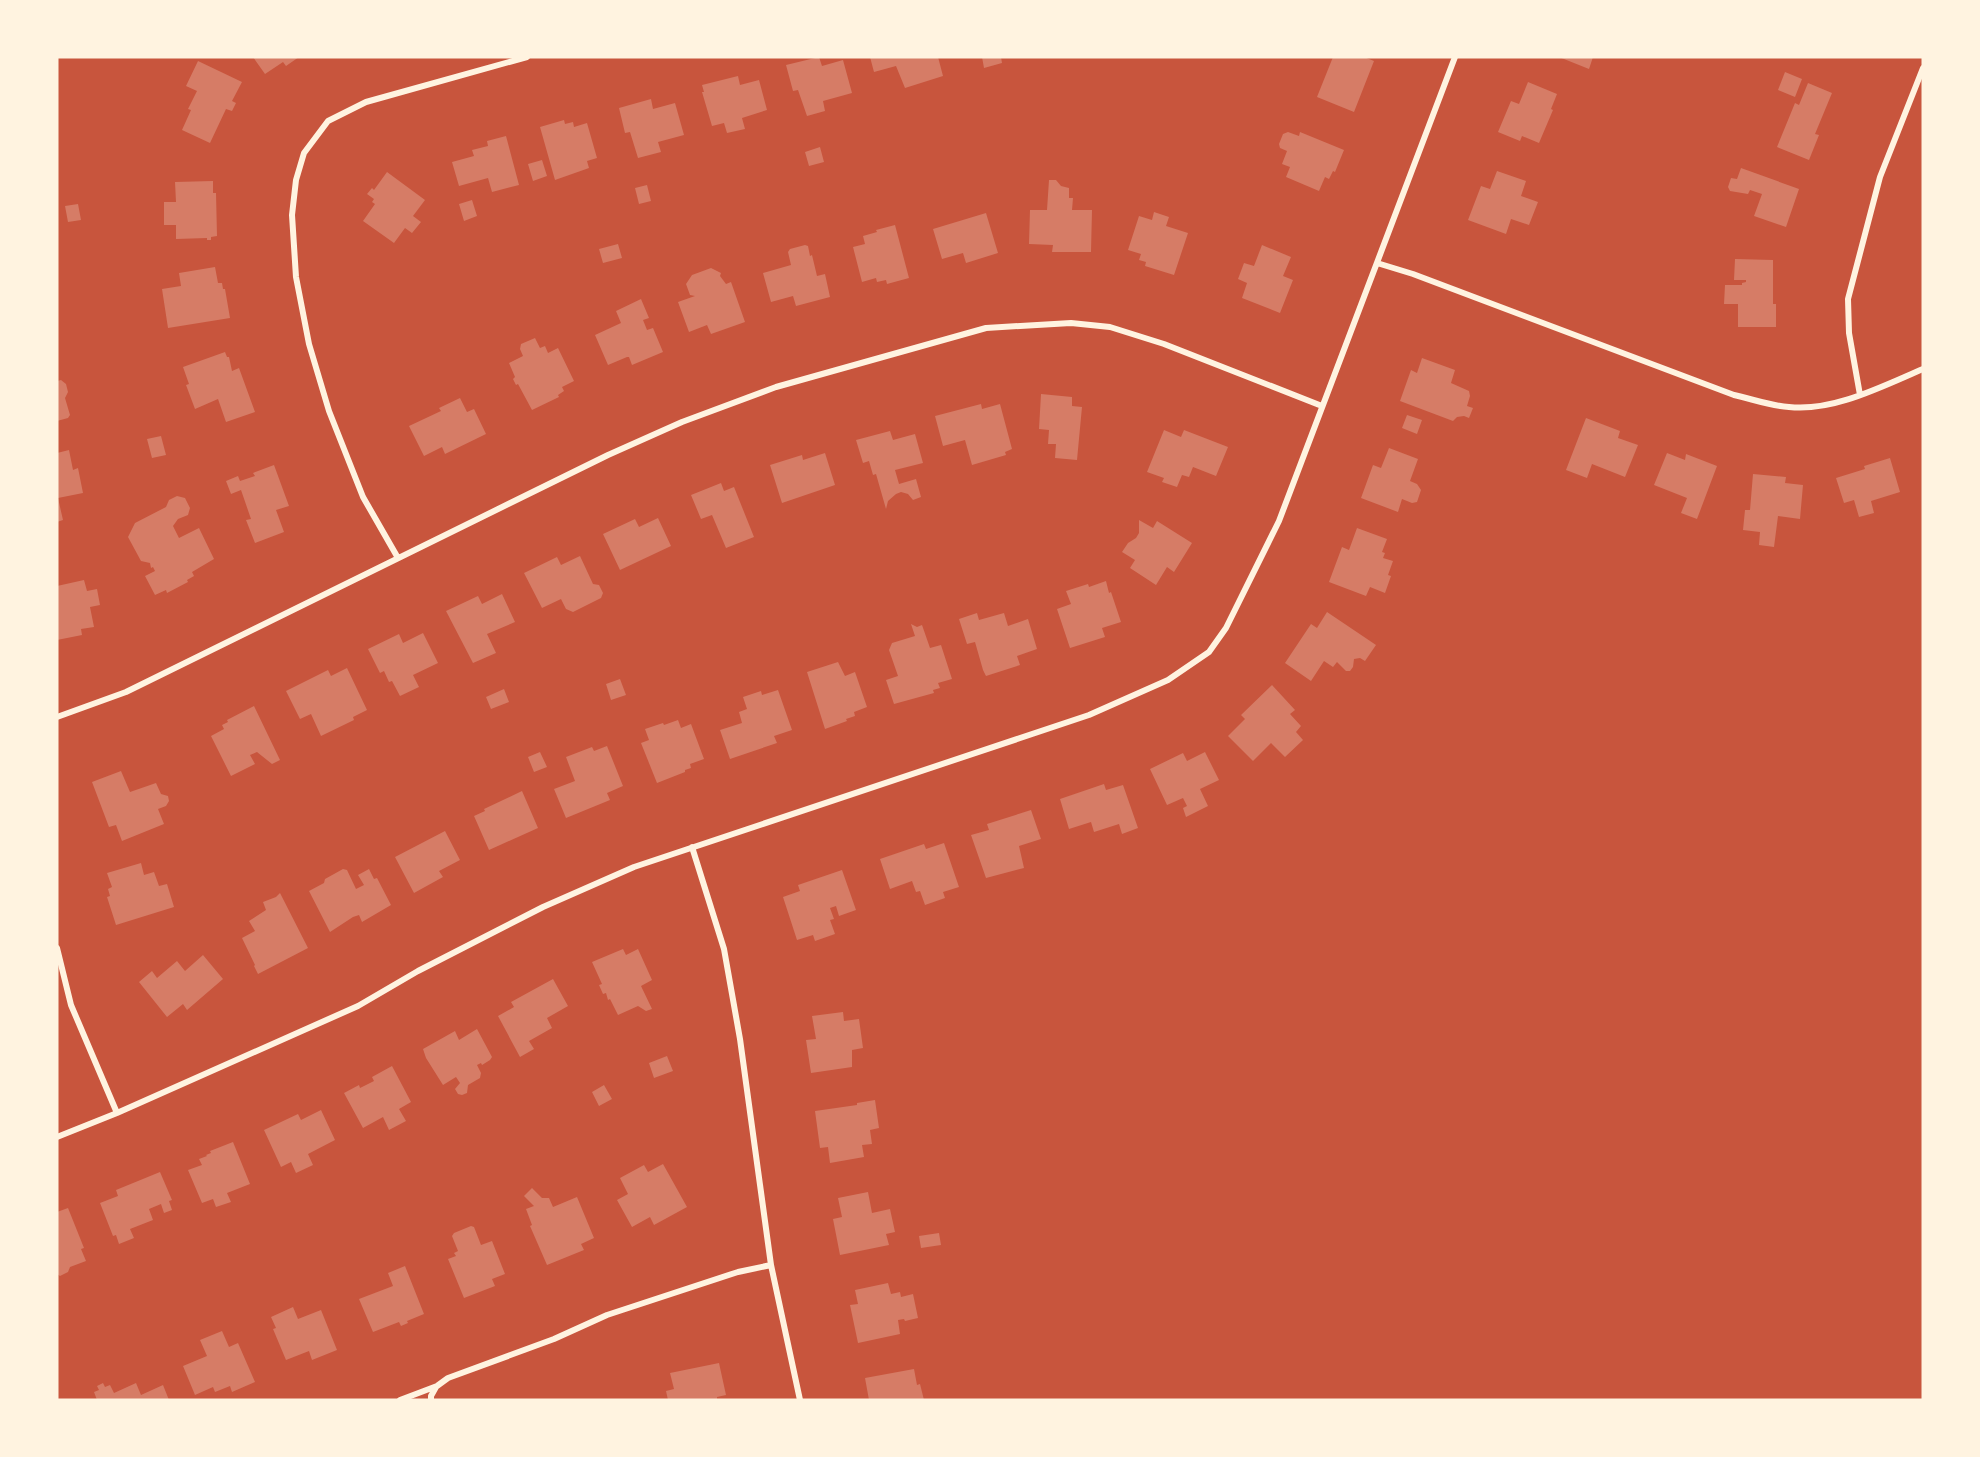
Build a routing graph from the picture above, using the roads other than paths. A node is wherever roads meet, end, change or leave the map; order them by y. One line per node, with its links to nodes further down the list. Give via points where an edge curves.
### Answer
1 (527, 57): 8 (street, via 366,102 328,121 304,153 296,180 292,215 296,277 309,344 329,411 363,497)
2 (1455, 57): 4 (street)
3 (1923, 68): 6 (street, via 1880,177 1848,299 1849,333)
4 (1377, 263): 6 (street, via 1734,395 1812,408); 7 (street)
5 (1923, 369): 6 (street)
6 (1860, 395)
7 (1322, 406): 8 (street, via 1110,327 1071,323 986,328 776,387 682,422); 10 (street, via 1279,521 1226,628 1209,652 1168,680 1089,715)
8 (398, 558): 9 (street, via 126,692)
9 (57, 717)
10 (692, 847): 12 (street, via 634,867 543,907 358,1006); 14 (street, via 724,949)
11 (57, 948): 12 (street, via 71,1005)
12 (117, 1113): 13 (street)
13 (57, 1137)
14 (771, 1264): 15 (street, via 607,1315 448,1378); 18 (street)
15 (437, 1386): 16 (street); 17 (street)
16 (400, 1400)
17 (431, 1400)
18 (800, 1400)

